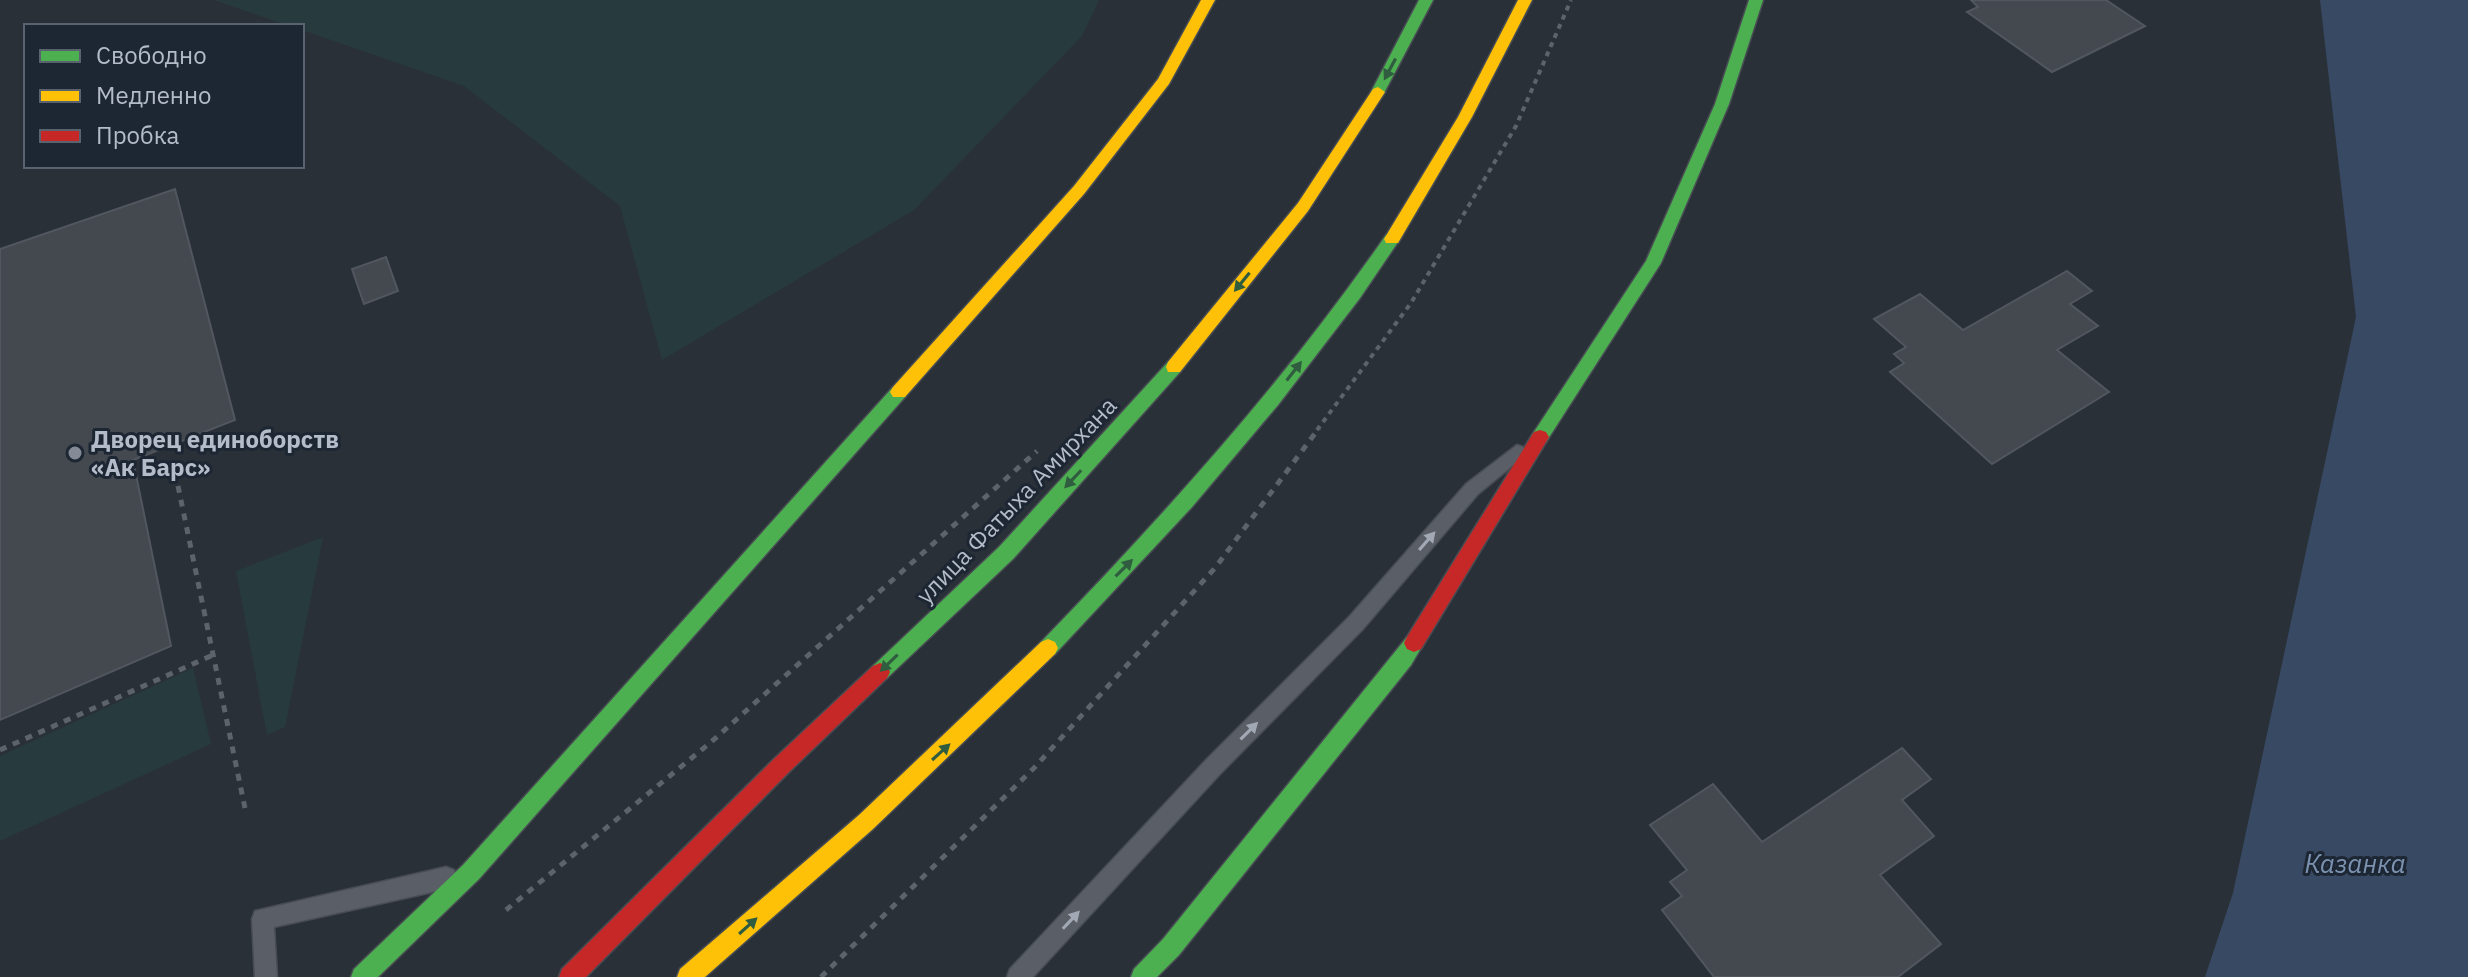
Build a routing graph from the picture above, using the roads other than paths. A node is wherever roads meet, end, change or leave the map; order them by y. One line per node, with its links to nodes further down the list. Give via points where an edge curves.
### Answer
1 (1208, 0): 6 (main road, via 1164,81 1079,190)
2 (1426, 0): 9 (main road, улица Фатыха Амирхана, one-way to 9, via 1376,96 1303,207 1158,387 1006,553 782,765)
3 (1525, 0): 10 (main road, one-way to 3, via 957,738 1166,526 1364,280 1470,113)
4 (1756, 0): 5 (main road, via 1722,104 1653,263)
5 (1545, 428): 11 (lane, one-way to 5, via 1356,623 1472,489); 12 (main road, via 1404,659)
6 (471, 872): 7 (lane, via 263,919); 8 (main road)
7 (266, 977)
8 (362, 977)
9 (570, 977)
10 (688, 977)
11 (1018, 977)
12 (1142, 977)

